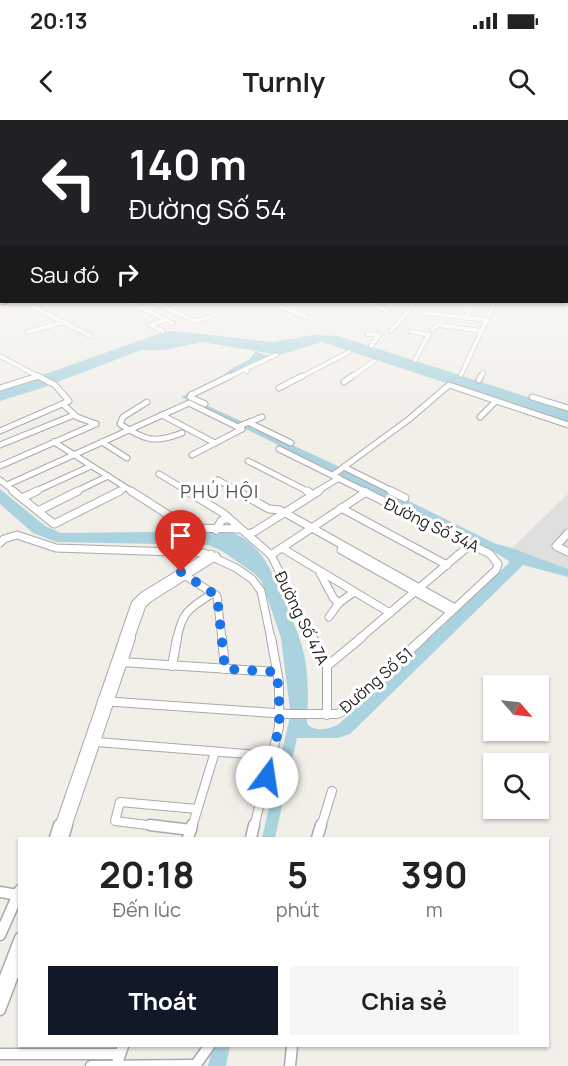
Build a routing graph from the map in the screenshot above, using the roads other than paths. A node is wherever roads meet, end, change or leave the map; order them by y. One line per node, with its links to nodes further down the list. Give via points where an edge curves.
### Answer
1 (31, 331): 5 (street)
2 (82, 331): 8 (street)
3 (411, 331): 6 (street)
4 (482, 331): 16 (street)
5 (28, 332)
6 (430, 333): 13 (street)
7 (367, 334): 9 (street, via 379,335)
8 (91, 336)
9 (372, 346)
10 (349, 352): 21 (street)
11 (276, 355): 28 (street, via 189,397)
12 (0, 356): 17 (street)
13 (415, 360)
14 (374, 361): 19 (street)
15 (483, 373): 18 (street)
16 (461, 375)
17 (40, 376): 20 (street); 27 (street, via 68,399)
18 (478, 380)
19 (344, 382)
20 (0, 388)
21 (279, 388)
22 (427, 395): 23 (street)
23 (435, 397): 25 (street, via 449,386); 52 (street)
24 (532, 398): 29 (street)
25 (496, 401): 33 (street); 35 (street)
26 (147, 402): 37 (street, via 120,420)
27 (64, 405): 30 (street); 38 (street)
28 (204, 405): 31 (street, via 189,403); 36 (street)
29 (568, 408)
30 (74, 415): 40 (street, via 96,424); 44 (street)
31 (162, 415): 37 (street); 42 (street)
32 (262, 417): 34 (street)
33 (480, 417)
34 (248, 423): 36 (street); 43 (street)
35 (568, 425)
36 (238, 427): 42 (street, via 242,429)
37 (129, 430): 39 (street, via 153,443); 41 (street)
38 (0, 431)
39 (182, 434)
40 (54, 442): 46 (street); 50 (street)
41 (102, 442): 46 (street); 48 (street)
42 (215, 443): 47 (street)
43 (291, 443)
44 (0, 446)
45 (279, 449): 55 (street, Đường Số 34A)
46 (74, 455): 51 (street); 57 (street)
47 (192, 455)
48 (127, 458)
49 (248, 461): 59 (street)
50 (0, 466)
51 (91, 466): 54 (street); 61 (street)
52 (344, 468): 55 (street); 62 (street)
53 (159, 474): 66 (street, Đường Số 47A)
54 (108, 476): 58 (street); 64 (street)
55 (335, 476): 59 (street); 60 (street, Đường Số 34A); 65 (street)
56 (0, 480): 57 (street)
57 (7, 485): 61 (street)
58 (126, 488): 64 (street, via 54,524); 68 (street, via 189,528)
59 (309, 492): 65 (street)
60 (366, 492): 63 (street); 73 (street, Đường Số 34A)
61 (22, 498): 64 (street)
62 (405, 498)
63 (341, 508): 67 (street); 78 (street)
64 (38, 511)
65 (280, 512): 65 (street, via 224,480 218,480 269,509); 67 (street); 69 (street, via 254,532)
66 (228, 518): 68 (street); 69 (street, Đường Số 47A)
67 (310, 529): 74 (street); 81 (street)
68 (216, 530): 69 (street)
69 (244, 531): 77 (street, Đường Số 47A)
70 (568, 533): 75 (street)
71 (0, 543): 76 (street, via 17,535 56,548)
72 (568, 543): 75 (street)
73 (471, 544): 78 (street); 85 (street, Đường Số 34A, via 490,554 498,564)
74 (282, 548): 77 (street); 79 (street)
75 (562, 549)
76 (213, 555): 80 (street); 92 (street, via 257,582)
77 (271, 555): 90 (street, Đường Số 47A)
78 (447, 565): 81 (street)
79 (320, 571): 82 (street); 84 (street)
80 (183, 574): 83 (street); 88 (street, via 142,605)
81 (417, 590): 85 (street); 86 (street)
82 (354, 592): 84 (street); 86 (street)
83 (213, 593): 89 (street, via 186,611 180,621); 91 (street, via 217,596)
84 (339, 603): 87 (street)
85 (453, 610): 95 (street, Đường Số 51, via 344,711)
86 (390, 613): 90 (street)
87 (328, 616)
88 (119, 662): 89 (street); 93 (street)
89 (172, 666): 91 (street)
90 (327, 666): 95 (street, Đường Số 47A)
91 (225, 669): 92 (street)
92 (277, 672): 94 (street)
93 (106, 701): 94 (street, Đường Số 51); 96 (street); 102 (street)
94 (284, 714): 95 (street, Đường Số 51); 98 (street)
95 (327, 715)
96 (97, 742): 97 (street); 103 (street)
97 (215, 752): 98 (street); 100 (street)
98 (272, 756): 104 (street)
99 (332, 791): 105 (street)
100 (197, 809): 101 (street); 101 (street, via 120,802 115,821)
101 (189, 834)
102 (55, 837)
103 (63, 837)
104 (251, 837)
105 (317, 837)
106 (0, 892): 107 (street)
107 (18, 893)
108 (18, 895): 109 (street)
109 (1, 930)
110 (18, 943): 112 (street)
111 (18, 962): 113 (street)
112 (0, 990)
113 (0, 1010)
114 (208, 1047): 119 (street)
115 (292, 1047): 120 (street)
116 (0, 1054): 117 (street)
117 (120, 1055): 118 (street); 119 (street)
118 (91, 1066)
119 (195, 1066)
120 (290, 1066)

